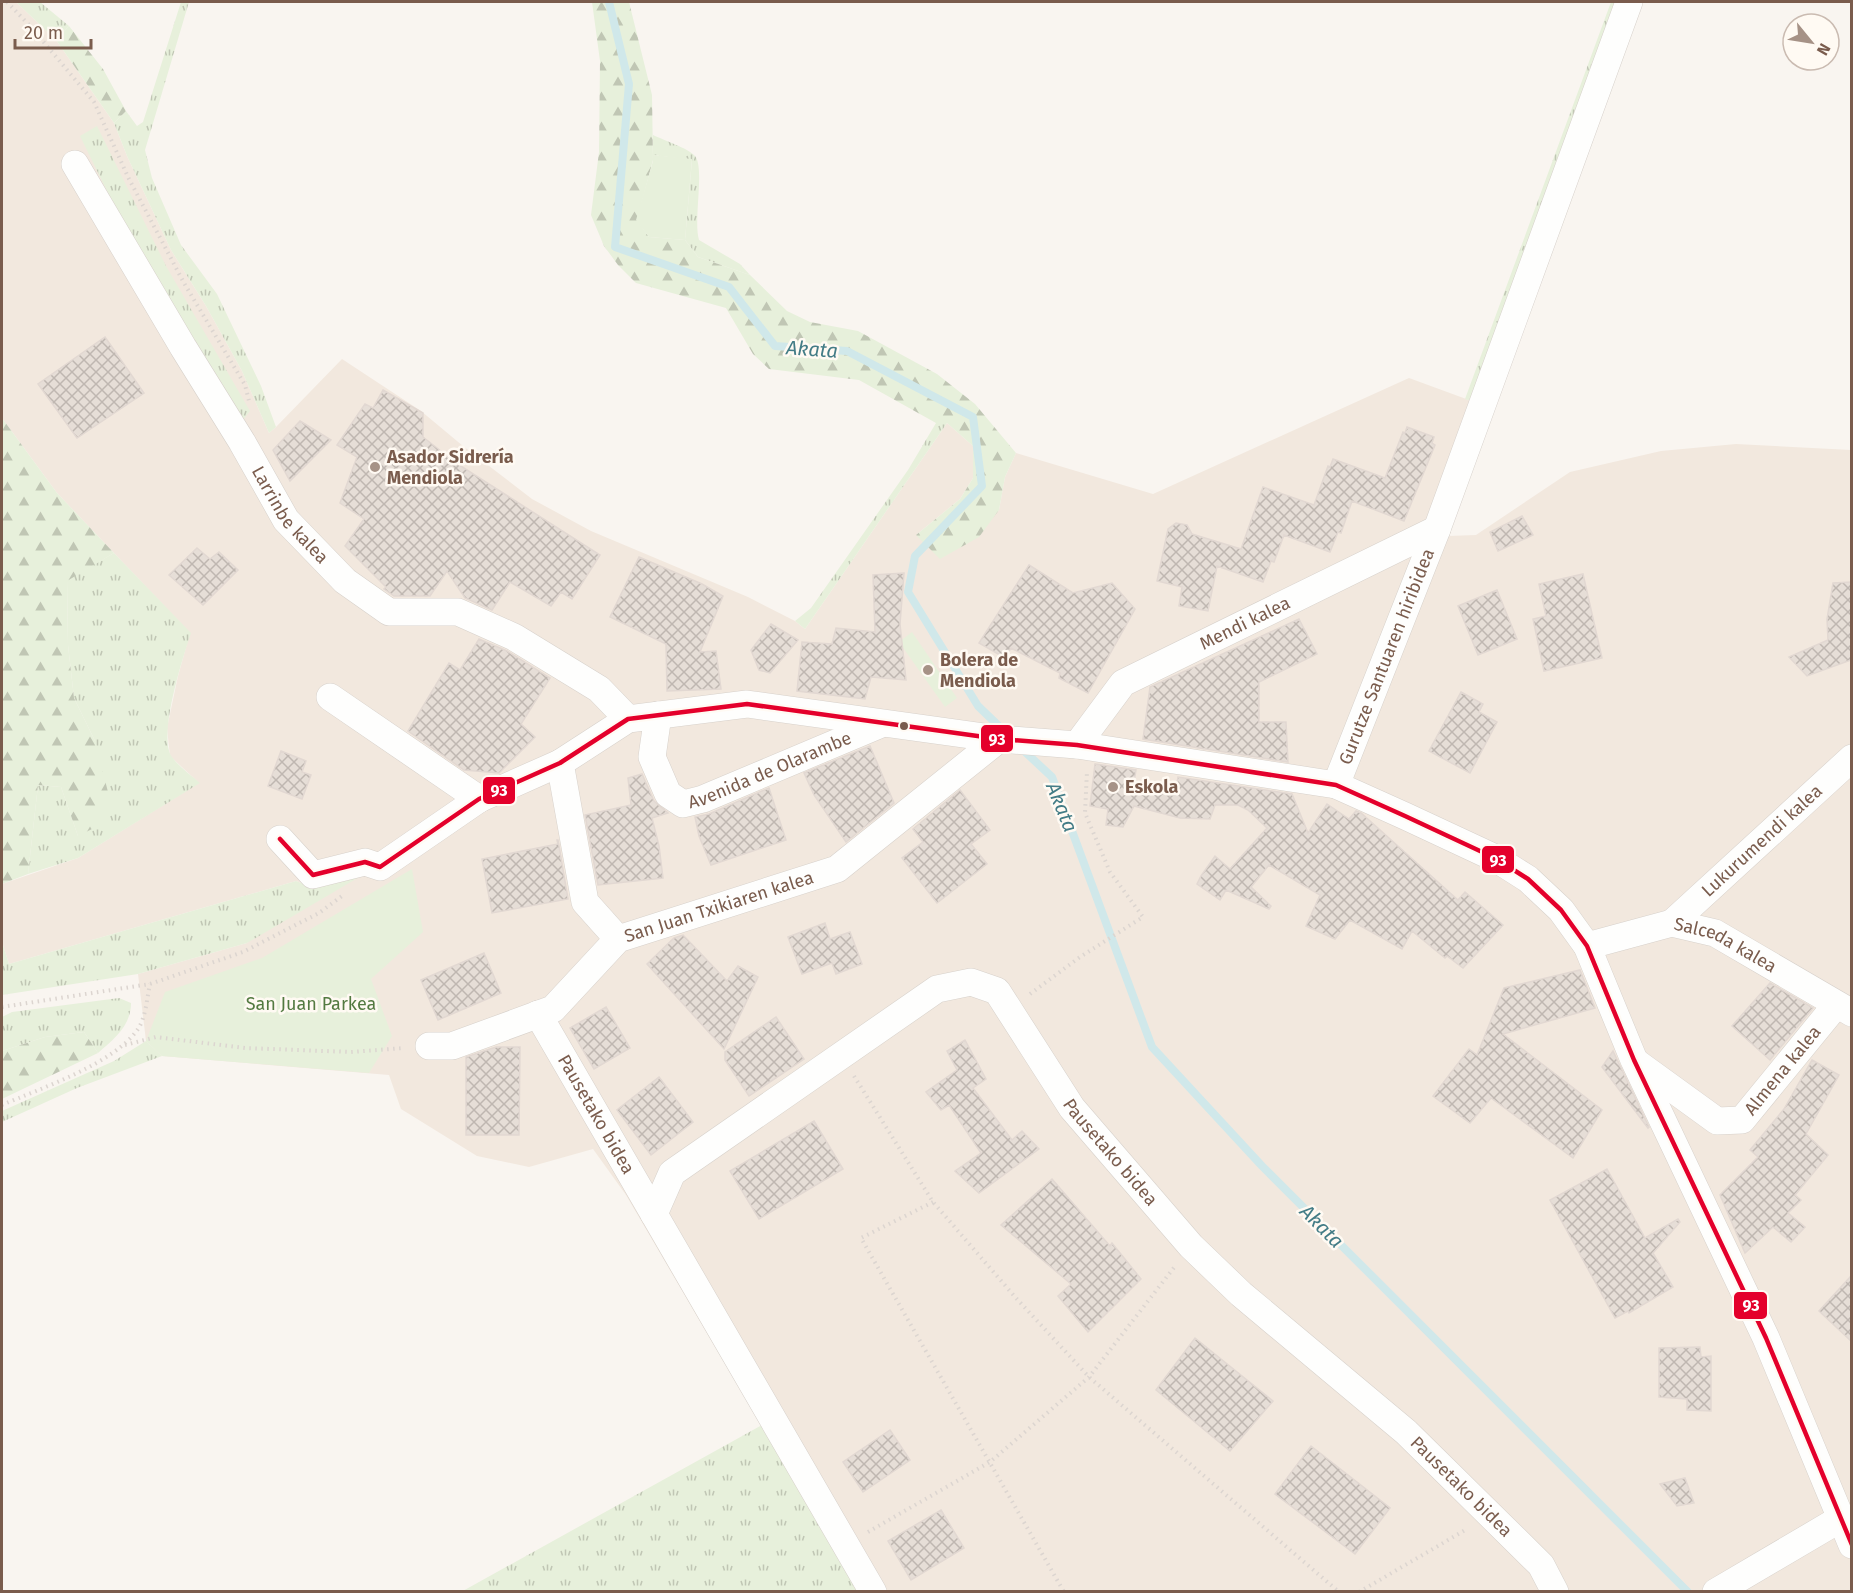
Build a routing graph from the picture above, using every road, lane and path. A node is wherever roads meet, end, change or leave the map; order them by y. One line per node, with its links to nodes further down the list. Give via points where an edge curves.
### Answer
1 (7, 2): 4 (path, via 94,102 178,273 245,385 253,418)
2 (1629, 2): 5 (street, Gurutze Santuaren hiribidea)
3 (75, 164): 4 (street, Larrinbe kalea)
4 (242, 442): 8 (street, Larrinbe kalea, via 286,520 345,581 389,612 458,612 514,637 599,688)
5 (1437, 529): 11 (street, Mendi kalea, via 1123,683); 14 (street, Gurutze Santuaren hiribidea)
6 (330, 697): 15 (street)
7 (658, 715): 8 (street); 9 (street, via 747,704); 9 (street, Avenida de Olarambe, via 652,757 668,794 683,804)
8 (628, 719): 13 (street)
9 (882, 724): 10 (street)
10 (999, 739): 11 (street); 19 (street, San Juan Txikiaren kalea, via 837,869)
11 (1082, 746): 14 (street); 24 (path, via 1085,813 1110,872 1143,917 1080,957)
12 (1851, 758): 18 (street, Lukurumendi kalea)
13 (560, 763): 15 (street); 19 (street, via 585,902)
14 (1336, 785): 20 (street, via 1494,858 1520,874 1561,910)
15 (478, 799): 16 (street, via 380,867 365,862 313,875)
16 (280, 839)
17 (345, 894): 21 (path, via 319,913 243,952)
18 (1672, 923): 20 (street, Salceda kalea); 23 (street, Salceda kalea, via 1715,933)
19 (618, 939): 25 (street, San Juan Txikiaren kalea, via 553,1009)
20 (1587, 946): 29 (street)
21 (150, 984): 22 (path); 26 (path, via 140,1026)
22 (2, 1007)
23 (1844, 1009): 29 (street, Almena kalea, via 1742,1120 1717,1121)
24 (1009, 1010): 28 (street, Pausetako bidea, via 997,991 971,982 937,989); 33 (street, Pausetako bidea, via 1072,1108)
25 (538, 1014): 27 (street, San Juan Txikiaren kalea, via 452,1046); 32 (street, Pausetako bidea)
26 (125, 1045): 27 (path, via 156,1037 245,1048 351,1052); 30 (path, via 81,1071)
27 (429, 1046)
28 (841, 1055): 31 (path); 32 (street, Pausetako bidea, via 672,1173)
29 (1634, 1060): 37 (street, via 1766,1338)
30 (2, 1105)
31 (933, 1202): 34 (path); 35 (path, via 861,1238)
32 (654, 1214): 38 (street, Pausetako bidea)
33 (1191, 1246): 34 (path); 36 (street, Pausetako bidea, via 1241,1294 1406,1432)
34 (1089, 1377): 35 (path); 42 (path)
35 (990, 1462): 38 (path); 41 (path)
36 (1491, 1515): 43 (path); 44 (street, Pausetako bidea, via 1541,1565)
37 (1840, 1519): 39 (street); 45 (street)
38 (846, 1545): 40 (street, Pausetako bidea)
39 (1851, 1545)
40 (873, 1592)
41 (1064, 1592)
42 (1339, 1592)
43 (1359, 1592)
44 (1555, 1592)
45 (1716, 1592)

